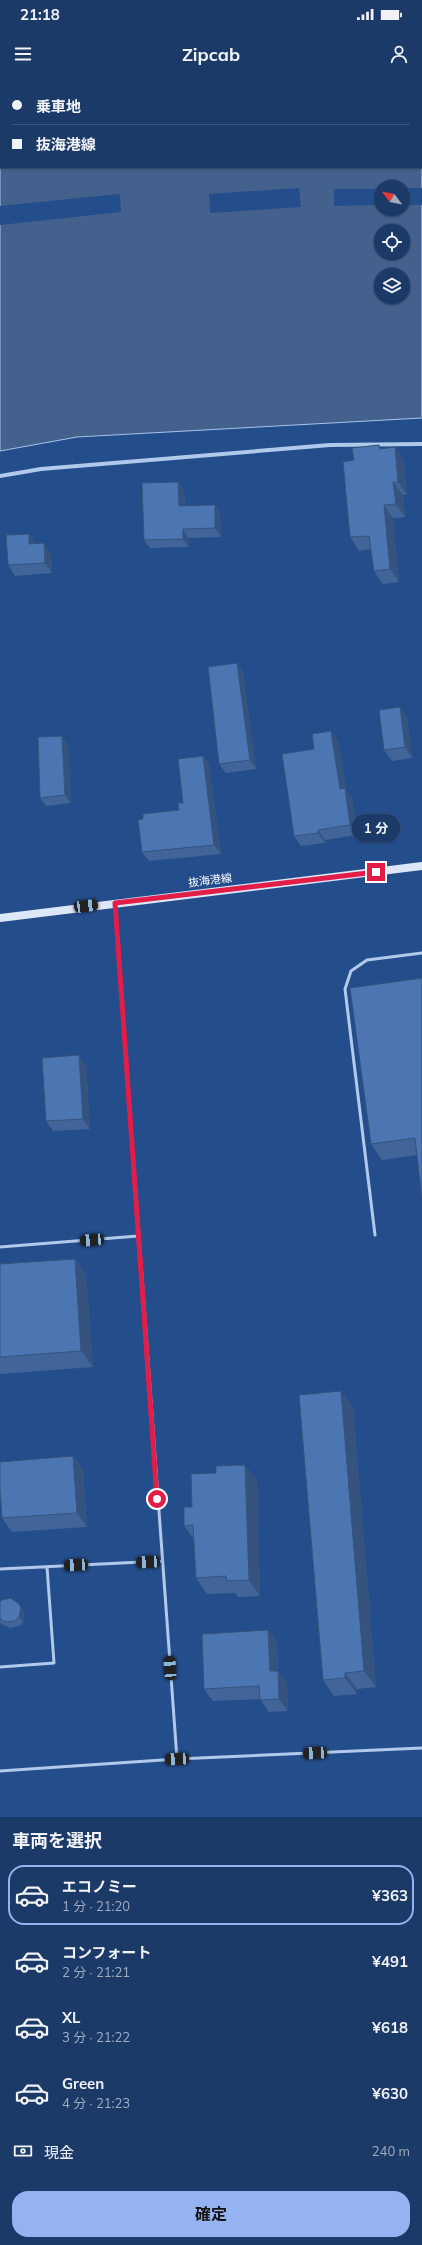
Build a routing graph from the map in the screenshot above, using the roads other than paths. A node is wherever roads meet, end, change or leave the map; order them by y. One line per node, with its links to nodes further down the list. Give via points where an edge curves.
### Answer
1 (422, 444): 2 (street, via 330,445 40,469)
2 (0, 476)
3 (422, 866): 4 (main road, 抜海港線)
4 (115, 903): 5 (main road, 抜海港線); 8 (lane)
5 (0, 918)
6 (422, 953): 7 (lane, via 367,960 351,971 345,989)
7 (376, 1235)
8 (138, 1236): 9 (lane); 10 (lane)
9 (0, 1247)
10 (162, 1561): 11 (lane); 15 (lane)
11 (47, 1567): 12 (lane); 13 (lane, via 54,1664)
12 (0, 1569)
13 (0, 1667)
14 (422, 1748): 15 (lane)
15 (177, 1759): 16 (lane)
16 (0, 1771)

